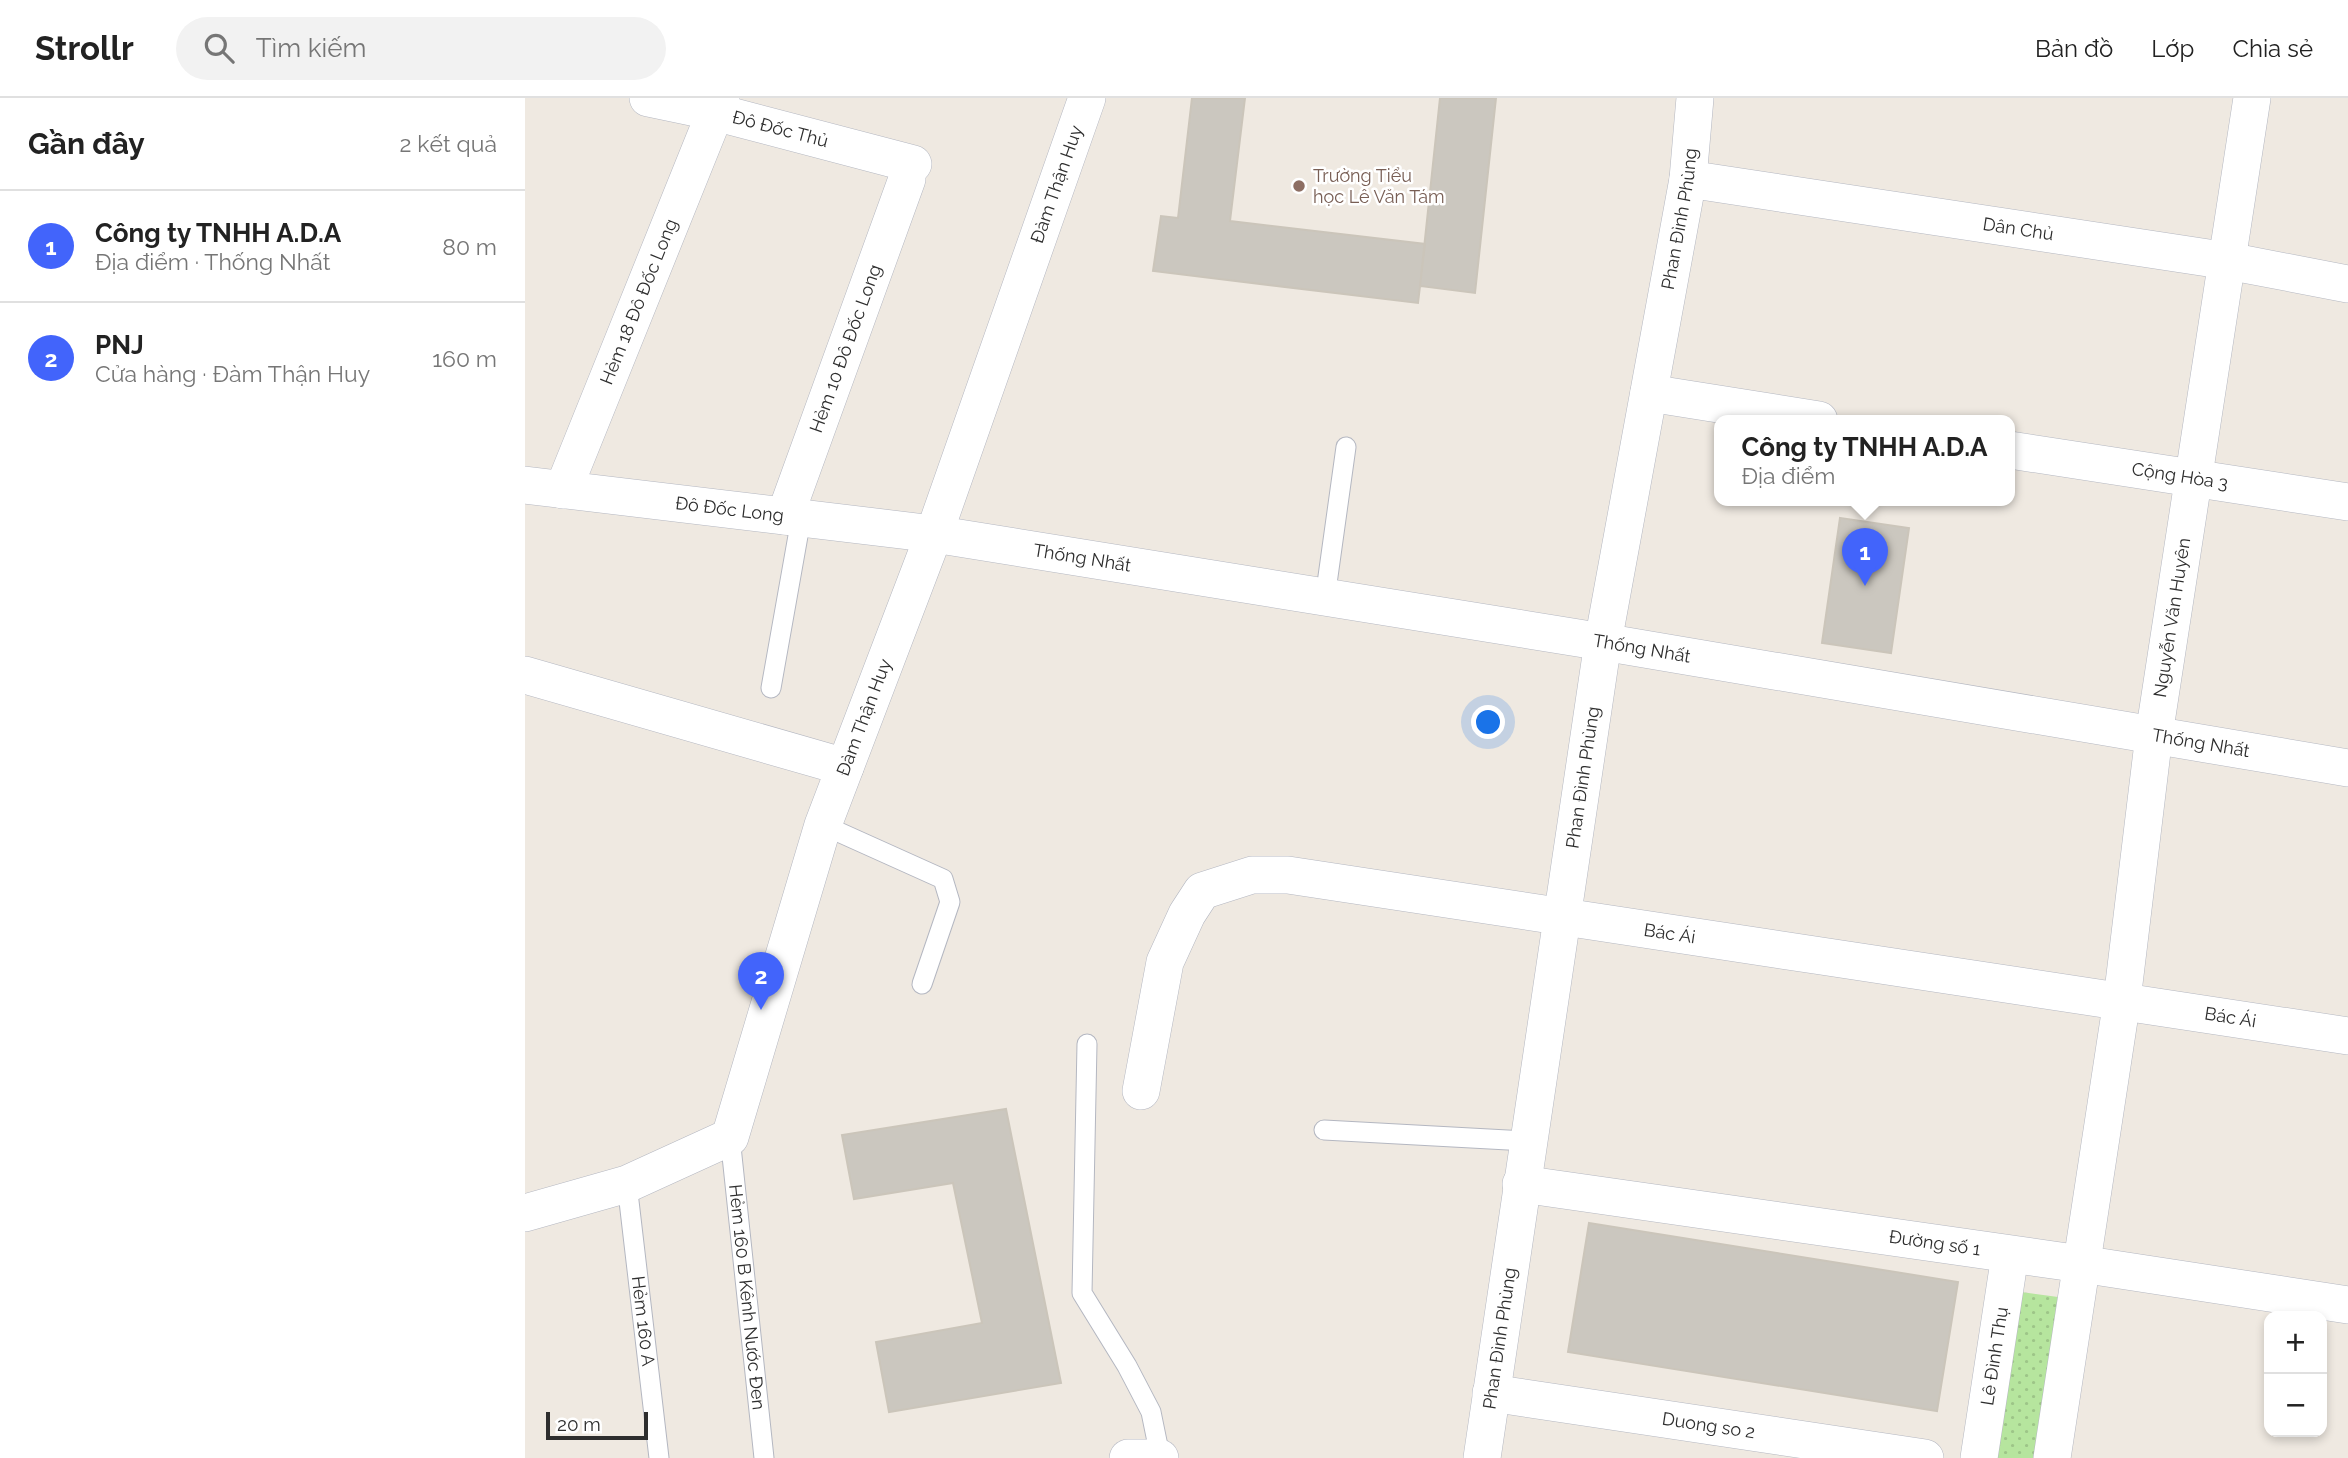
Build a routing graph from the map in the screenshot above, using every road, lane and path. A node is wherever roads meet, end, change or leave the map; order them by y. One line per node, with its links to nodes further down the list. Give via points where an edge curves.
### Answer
1 (648, 98): 5 (street, Đô Đốc Thủ)
2 (1087, 98): 19 (street, Đàm Thận Huy)
3 (1695, 98): 7 (street, Phan Đình Phùng)
4 (2252, 98): 8 (street, Nguyễn Văn Huyên)
5 (718, 105): 6 (street, Đô Đốc Thủ); 16 (street, Hẻm 18 Đô Đốc Long)
6 (910, 171): 18 (street, Hẻm 10 Đô Đốc Long)
7 (1689, 179): 8 (street, Dân Chủ); 10 (street, Phan Đình Phùng)
8 (2228, 261): 9 (street, Dân Chủ); 14 (street, Nguyễn Văn Huyên)
9 (2348, 284)
10 (1649, 393): 11 (street); 21 (street, Phan Đình Phùng)
11 (1788, 415)
12 (1346, 447): 20 (lane)
13 (2015, 451): 14 (street, Cộng Hòa 3)
14 (2192, 480): 17 (street, Cộng Hòa 3); 24 (street, Nguyễn Văn Huyên)
15 (525, 485): 16 (street, Đô Đốc Long)
16 (563, 490): 18 (street, Đô Đốc Long)
17 (2348, 502)
18 (793, 517): 19 (street, Đô Đốc Long); 23 (lane)
19 (934, 534): 20 (street, Thống Nhất); 25 (street, Đàm Thận Huy)
20 (1325, 598): 21 (street, Thống Nhất)
21 (1604, 642): 24 (street, Thống Nhất); 28 (street, Phan Đình Phùng)
22 (525, 675): 25 (street)
23 (771, 688)
24 (2154, 735): 26 (street, Thống Nhất); 30 (street, Nguyễn Văn Huyên)
25 (845, 767): 27 (street, Đàm Thận Huy)
26 (2348, 768)
27 (823, 825): 29 (lane, via 943,880 950,902); 35 (street, Đàm Thận Huy)
28 (1562, 919): 30 (street, Bác Ái); 33 (street, Bác Ái, via 1288,875 1252,875 1202,891 1165,962); 36 (street, Phan Đình Phùng)
29 (922, 984)
30 (2122, 1000): 31 (street, Bác Ái); 41 (street, Nguyễn Văn Huyên)
31 (2348, 1036)
32 (1087, 1044): 44 (lane, via 1082,1293 1151,1412)
33 (1141, 1091)
34 (1324, 1130): 36 (lane)
35 (730, 1138): 37 (street); 46 (lane, Hẻm 160 B Kênh Nước Đen)
36 (1528, 1141): 38 (street, Phan Đình Phùng)
37 (627, 1184): 39 (street); 45 (lane, Hẻm 160 A)
38 (1521, 1184): 40 (street, Đường số 1); 43 (street, Phan Đình Phùng)
39 (525, 1213)
40 (2010, 1255): 41 (street, Đường số 1); 49 (street, Lê Đình Thụ)
41 (2081, 1264): 42 (street, Đường số 1); 50 (street, Nguyễn Văn Huyên)
42 (2348, 1306)
43 (1491, 1393): 47 (street, Phan Đình Phùng); 48 (street, Duong so 2)
44 (1150, 1457)
45 (659, 1458)
46 (764, 1458)
47 (1482, 1458)
48 (1926, 1458)
49 (1979, 1458)
50 (2052, 1458)

